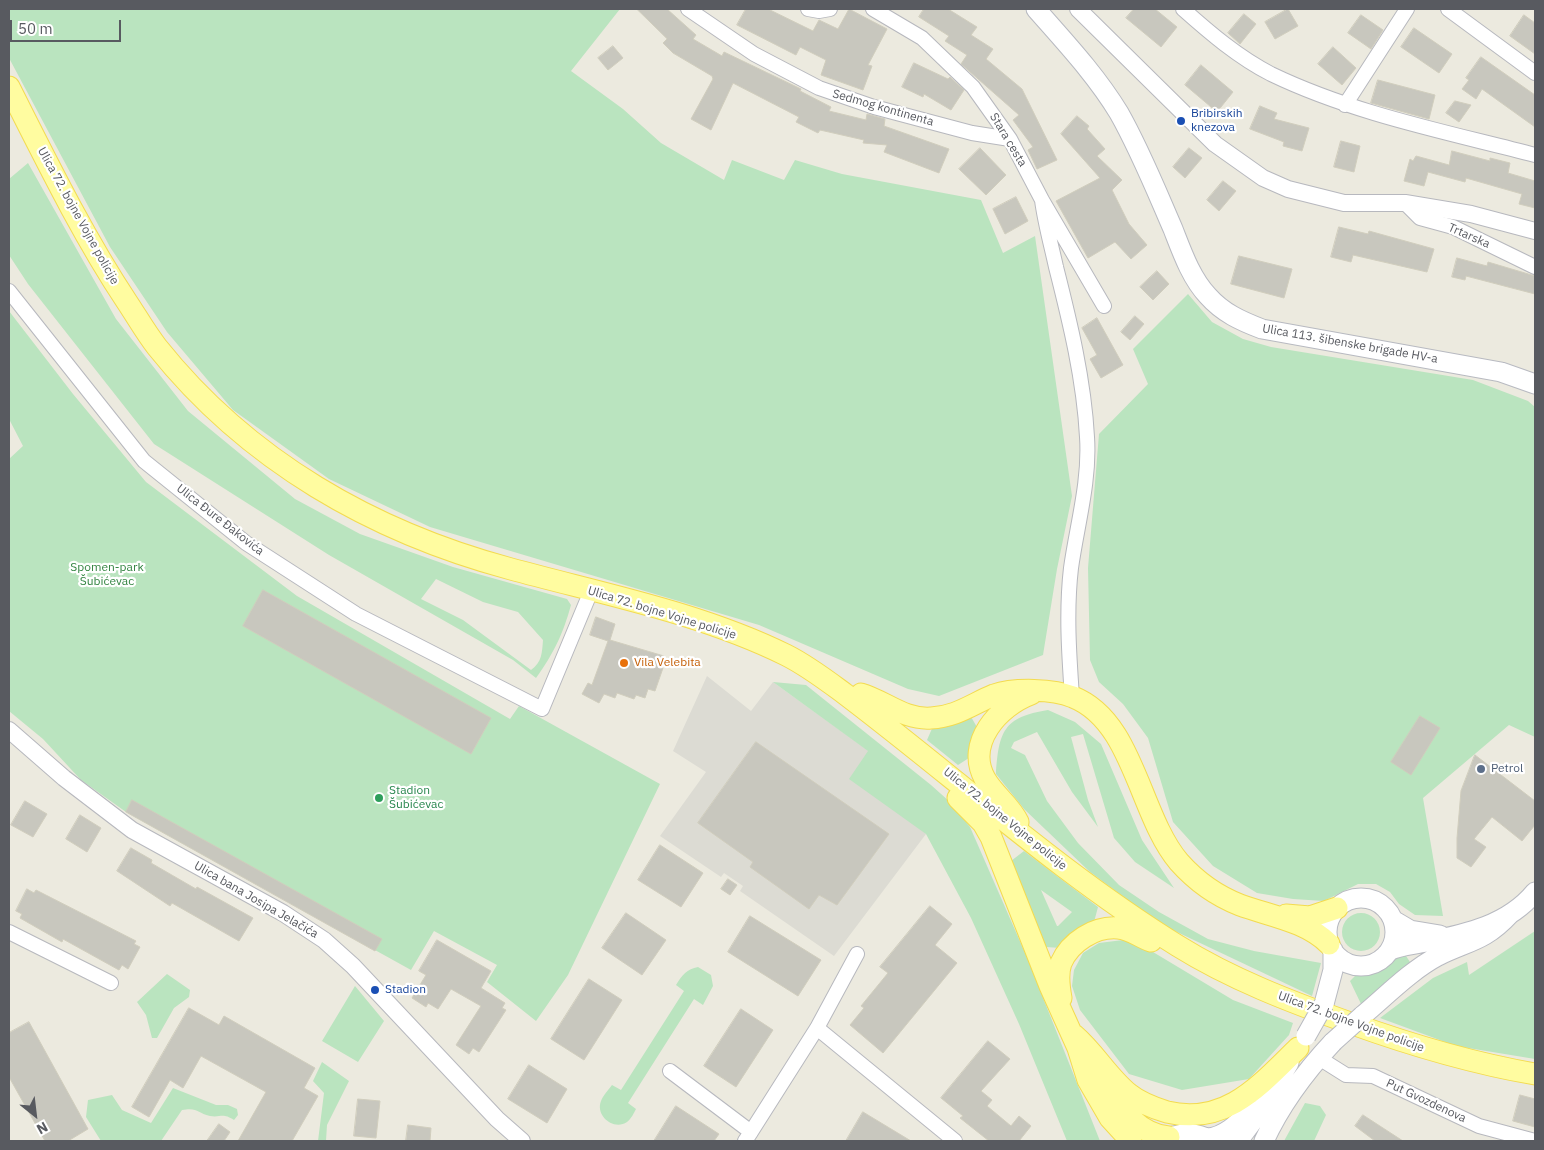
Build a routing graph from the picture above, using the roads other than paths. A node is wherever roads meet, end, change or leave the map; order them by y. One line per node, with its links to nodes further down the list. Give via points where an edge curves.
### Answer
1 (688, 9): 13 (street, Sedmog kontinenta, via 754,54 819,88 874,107 972,133)
2 (808, 9): 3 (street)
3 (830, 9)
4 (873, 9): 13 (street, Stara cesta, via 922,38 973,87)
5 (1036, 9): 21 (main road, Ulica 113. šibenske brigade HV-a, via 1097,80 1118,112 1147,168 1190,268 1206,295 1222,310 1262,329 1501,372)
6 (1078, 9): 16 (street, via 1216,144 1263,178 1288,189 1344,202)
7 (1183, 9): 12 (street, via 1227,47 1270,73)
8 (1407, 9): 12 (street)
9 (1448, 9): 10 (street)
10 (1535, 73)
11 (9, 87): 22 (main road, Ulica 72. bojne Vojne policije, via 120,292 156,346 196,391 234,426 294,474 378,521 470,558)
12 (1345, 105): 14 (street)
13 (1010, 139): 15 (street, Stara cesta)
14 (1535, 155)
15 (1042, 200): 20 (street, Stara cesta); 25 (street, via 1045,227 1077,362 1088,439 1071,570 1068,640)
16 (1405, 204): 17 (street, via 1471,214); 18 (street, Trtarska, via 1420,218 1453,227)
17 (1535, 231)
18 (1535, 267)
19 (9, 291): 22 (street, Ulica Đure Đakovića, via 144,461 246,543 356,614 542,709)
20 (1104, 306)
21 (1535, 384)
22 (591, 590): 24 (main road, Ulica 72. bojne Vojne policije, via 717,627 764,646 813,670)
23 (1037, 692): 24 (main road, via 1009,691 994,695 963,712 929,719 913,717 866,696); 25 (main road); 28 (main road, via 1008,705 996,716 985,733 980,750 980,768 985,780 1011,809)
24 (846, 694): 27 (main road, Ulica 72. bojne Vojne policije)
25 (1072, 697): 31 (main road, via 1105,721 1117,737 1129,758 1154,824 1179,862 1216,894)
26 (9, 730): 54 (street, Ulica bana Josipa Jelačića, via 64,778 132,830 324,940)
27 (919, 750): 28 (main road, Ulica 72. bojne Vojne policije); 43 (main road, via 931,772 974,813 991,837)
28 (1025, 836): 36 (main road, Ulica 72. bojne Vojne policije, via 1098,892)
29 (1535, 892): 32 (main road)
30 (1337, 908): 31 (main road, via 1310,917); 33 (main road, via 1348,901 1368,899 1384,906); 37 (main road, via 1327,932)
31 (1266, 913): 37 (main road, via 1316,933)
32 (1510, 914): 35 (main road, via 1479,930); 47 (main road, bridge, via 1479,940 1424,965 1362,1016)
33 (1393, 920): 35 (main road, via 1410,930); 38 (main road, via 1395,935)
34 (9, 932): 41 (street)
35 (1449, 937): 38 (main road)
36 (1180, 947): 43 (main road, via 1162,946 1133,931 1118,928 1092,933 1079,940 1061,964 1058,979); 49 (main road, Ulica 72. bojne Vojne policije, via 1248,984 1310,1009 1439,1053)
37 (1331, 947): 40 (main road, via 1346,962); 42 (main road, via 1333,970)
38 (1389, 951): 40 (main road, via 1376,962)
39 (857, 954): 44 (street)
40 (1359, 966): 42 (main road, via 1345,977)
41 (111, 983)
42 (1324, 1004): 46 (main road, bridge)
43 (1063, 1011): 45 (main road)
44 (816, 1028): 51 (street); 55 (street)
45 (1075, 1041): 46 (main road, via 1087,1046 1130,1095 1159,1110 1188,1115 1213,1113 1230,1106 1264,1081); 52 (main road, via 1130,1118 1150,1134); 56 (main road, via 1098,1100)
46 (1302, 1042): 50 (main road)
47 (1319, 1058): 58 (main road, via 1283,1105); 59 (street, Put Gvozdenova, via 1346,1076 1373,1076 1479,1126)
48 (670, 1071): 51 (street)
49 (1535, 1074)
50 (1275, 1086): 53 (main road, via 1230,1129); 57 (main road)
51 (748, 1137)
52 (1166, 1139): 53 (main road, via 1188,1133)
53 (1209, 1140)
54 (522, 1141)
55 (955, 1141)
56 (1131, 1141)
57 (1238, 1141)
58 (1264, 1141)
59 (1535, 1141)

